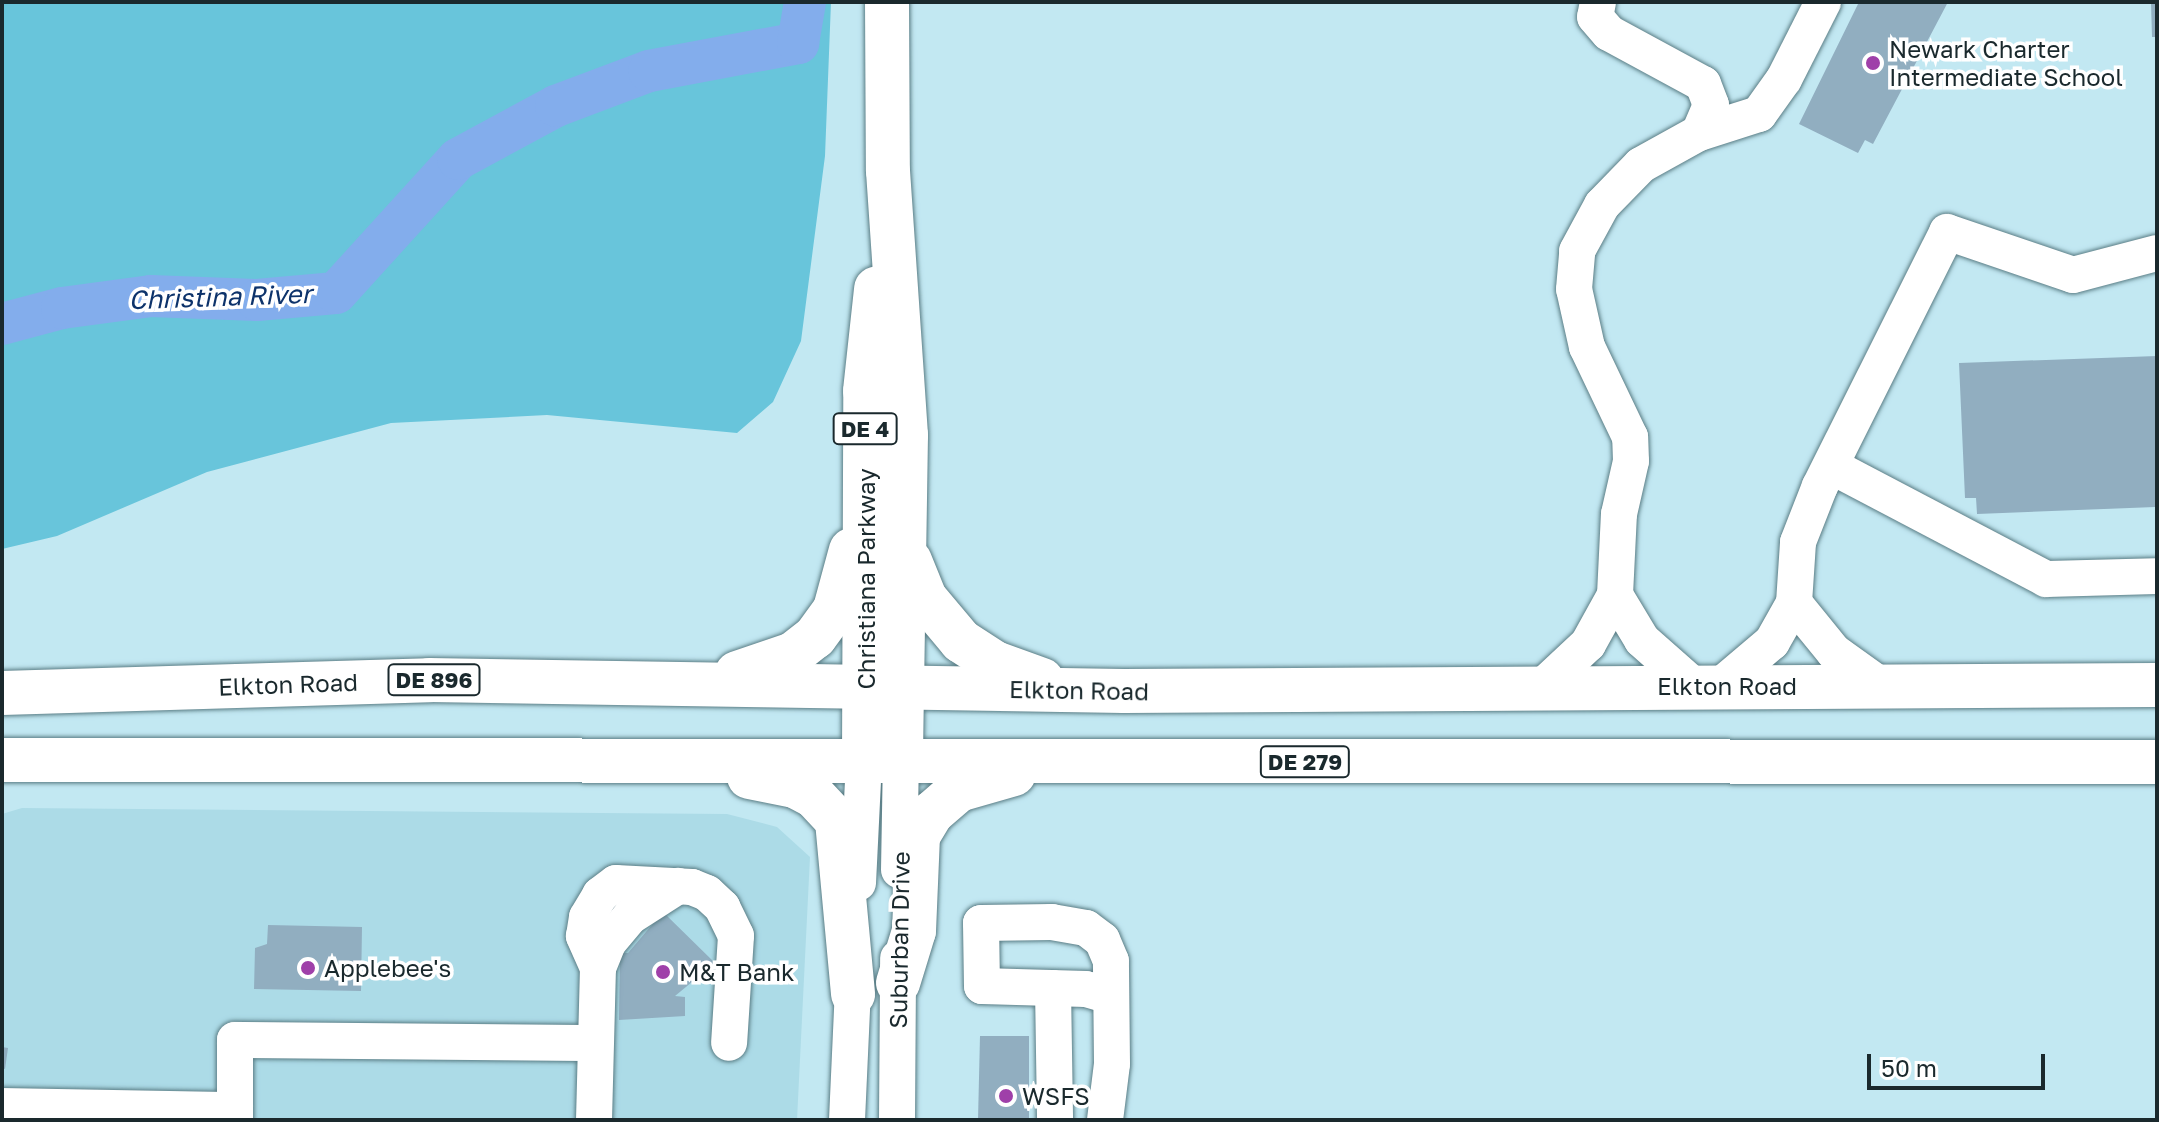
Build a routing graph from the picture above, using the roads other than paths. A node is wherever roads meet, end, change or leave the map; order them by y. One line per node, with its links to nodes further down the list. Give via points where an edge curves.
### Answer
1 (887, 2): 5 (main road, DE 4)
2 (1598, 2): 4 (street, via 1595,17 1609,33 1703,84 1711,105)
3 (1823, 2): 4 (street, via 1784,79 1759,114)
4 (1699, 133): 11 (street, via 1641,165 1602,205 1577,251 1574,289 1587,347 1630,437)
5 (888, 171): 8 (main road, Christiana Parkway / DE 4, via 865,391); 9 (main road, Christiana Parkway / DE 4, via 906,435)
6 (2157, 253): 7 (street, via 2073,275 1947,232)
7 (1831, 466): 10 (street, via 2046,579); 12 (street, via 1798,542)
8 (865, 469): 13 (main road, via 843,588 825,626 793,654); 18 (main road, Christiana Parkway / DE 4)
9 (906, 548): 18 (main road, Christiana Parkway / DE 4); 19 (main road, via 925,598 961,641 995,663)
10 (2157, 576)
11 (1615, 595): 15 (street, via 1642,640); 16 (street, via 1588,644)
12 (1794, 603): 15 (street, via 1772,642); 17 (street, via 1834,652)
13 (707, 681): 18 (main road, Elkton Road / DE 896); 20 (main road, Elkton Road / DE 896, via 429,680)
14 (2157, 685): 17 (main road, Elkton Road)
15 (1706, 686): 16 (main road, Elkton Road); 17 (main road, Elkton Road)
16 (1542, 687): 19 (main road, Elkton Road)
17 (1883, 687)
18 (885, 688): 19 (main road, Elkton Road); 23 (main road, Christiana Parkway / DE 4)
19 (1070, 690)
20 (2, 693)
21 (2, 760): 22 (main road)
22 (538, 760): 23 (main road); 28 (main road, via 583,778 765,777 814,796 837,821)
23 (882, 760): 24 (main road, DE 279); 26 (street, Suburban Drive); 28 (street, Suburban Drive)
24 (1058, 760): 25 (main road, DE 279); 26 (main road, via 958,790 932,813 914,854 914,931)
25 (2157, 762)
26 (898, 983): 36 (street, Suburban Drive)
27 (1053, 988): 29 (street); 29 (street, via 982,986 981,923 1086,928 1102,940 1111,961); 37 (street)
28 (853, 994): 35 (street, Suburban Drive)
29 (1111, 996): 38 (street, via 1112,1064)
30 (595, 1043): 31 (street, via 598,968 584,936 587,917 600,895 616,883 678,886 707,893 722,907 736,936); 33 (street, via 235,1040); 34 (street)
31 (729, 1043)
32 (2, 1106): 33 (street)
33 (235, 1115)
34 (594, 1120)
35 (847, 1120)
36 (897, 1120)
37 (1055, 1120)
38 (1105, 1120)

